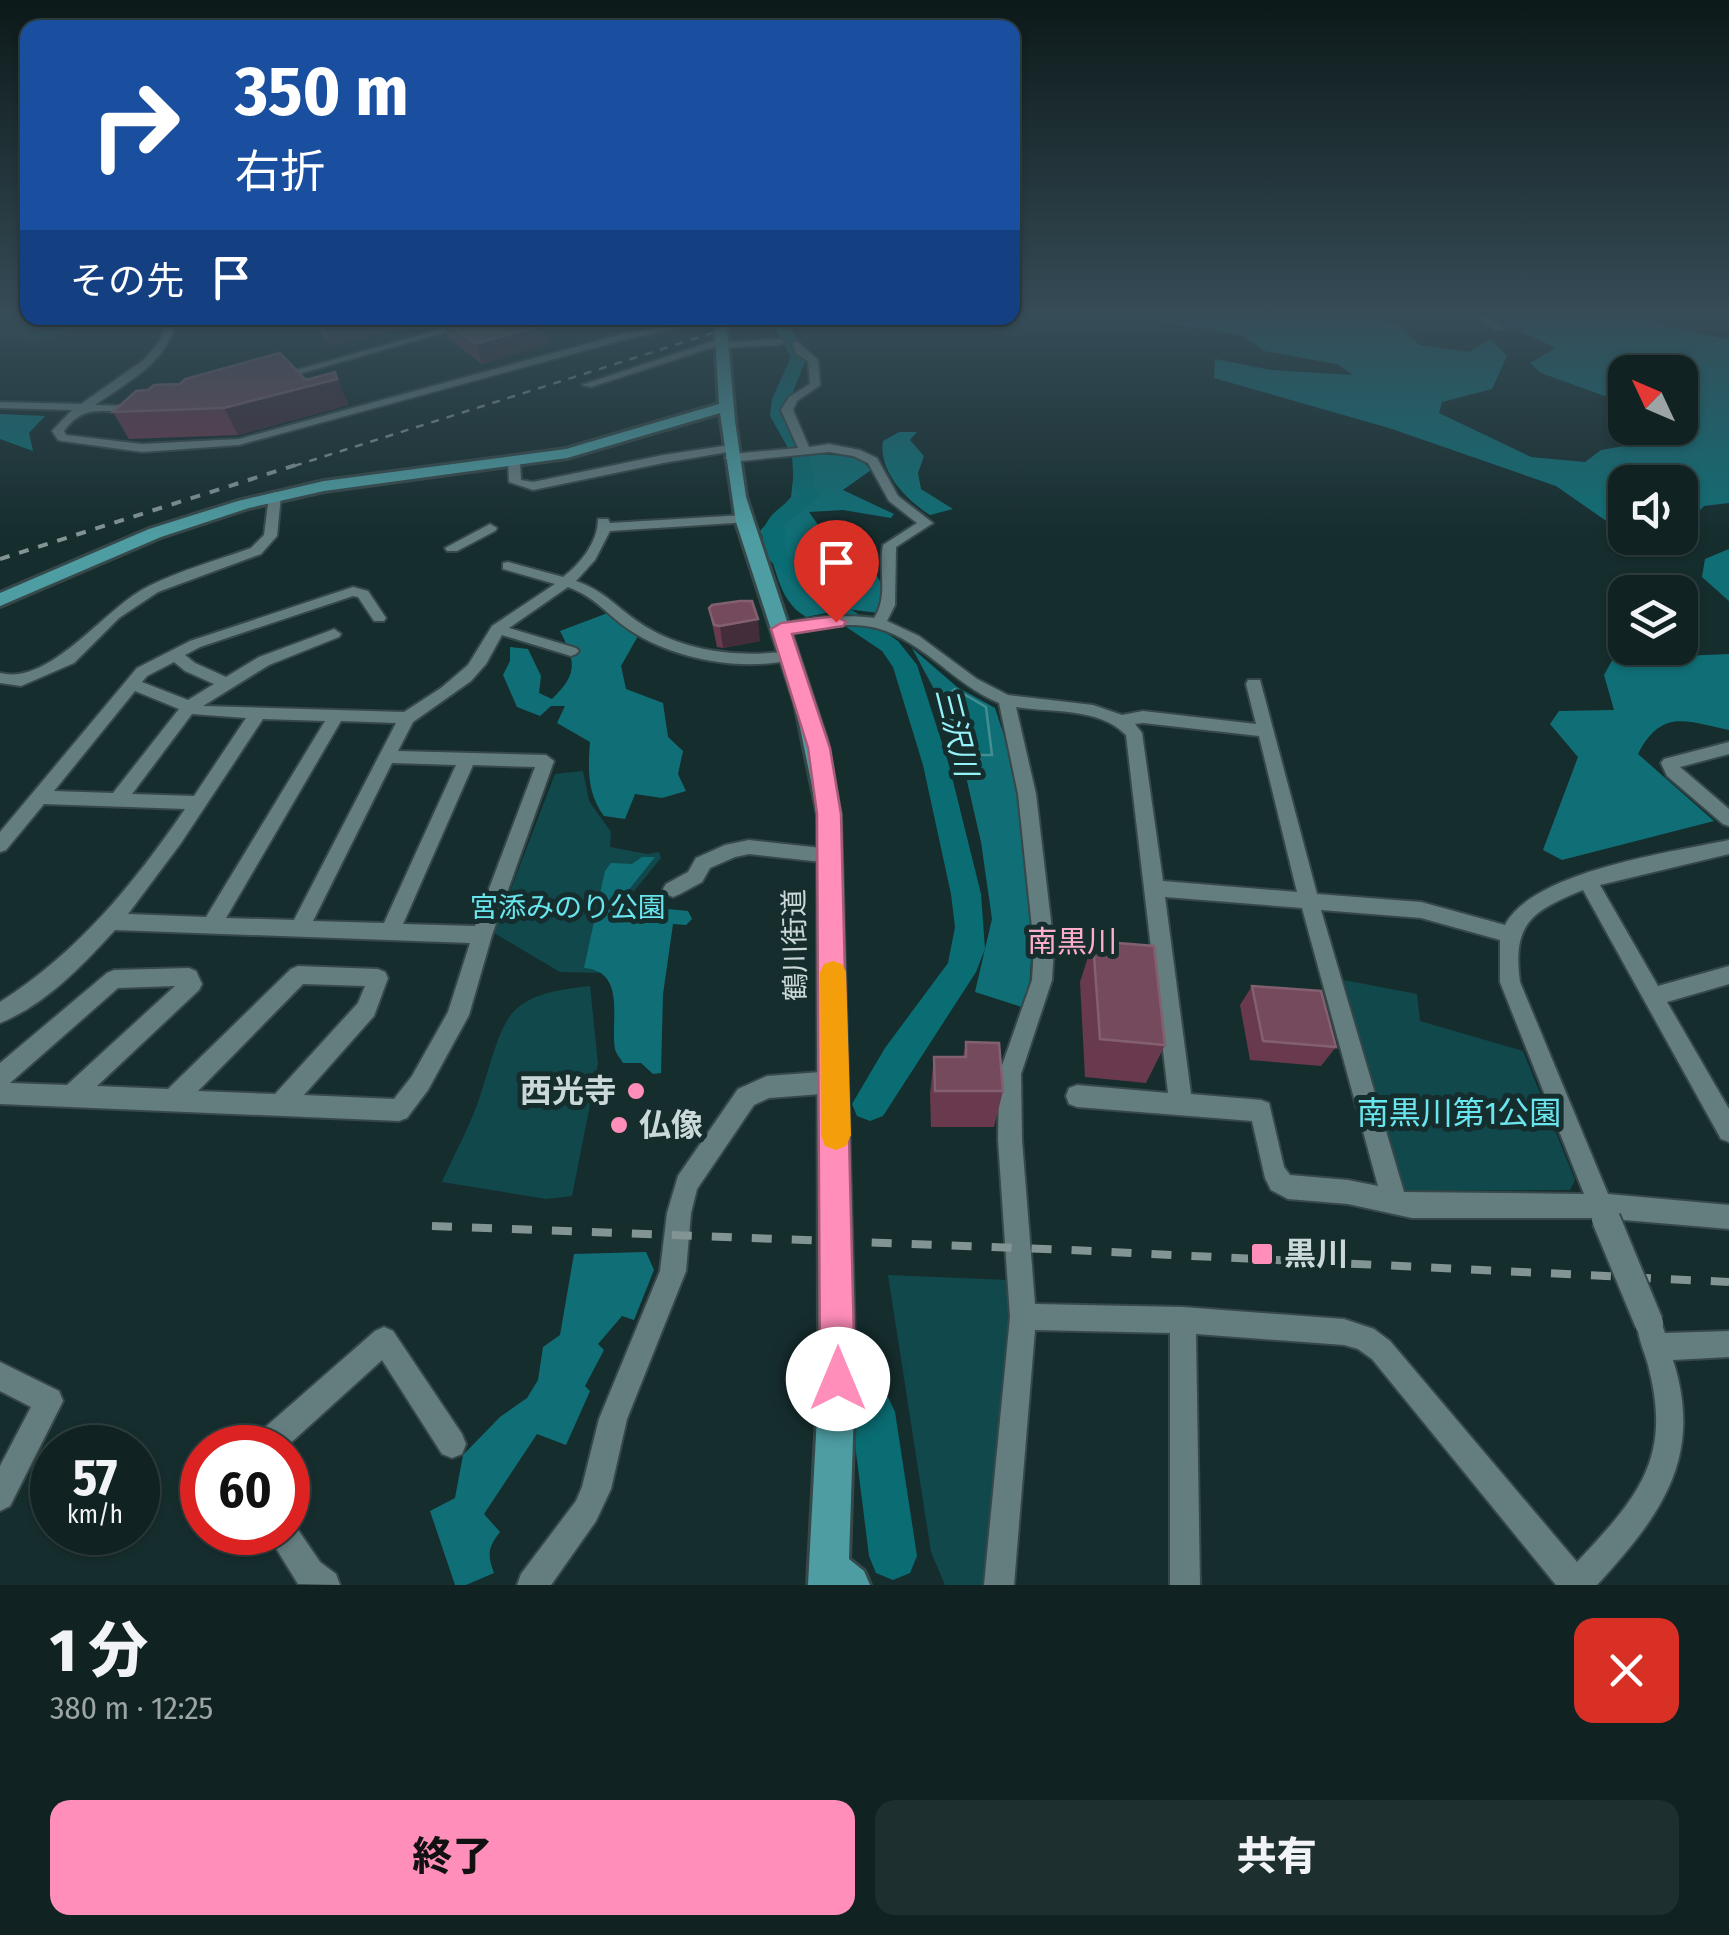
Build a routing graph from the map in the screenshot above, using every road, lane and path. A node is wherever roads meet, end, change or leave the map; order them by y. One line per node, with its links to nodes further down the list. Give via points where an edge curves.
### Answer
1 (104, 388): 9 (street)
2 (107, 388): 9 (street)
3 (455, 388): 9 (street, via 310,430 210,450 59,446 47,433)
4 (726, 388): 8 (main road, 鶴川街道)
5 (811, 388): 10 (street, via 787,410)
6 (0, 402): 9 (street)
7 (148, 404): 9 (street)
8 (728, 406): 11 (main road, 鶴川街道); 12 (main road, via 589,448)
9 (79, 407)
10 (799, 450): 11 (street); 21 (street, via 842,450 873,461 893,498 926,523 890,544 890,603)
11 (731, 454): 12 (street, via 664,458 533,486 515,482); 14 (main road, 鶴川街道)
12 (514, 462): 13 (main road)
13 (275, 496): 19 (main road, via 155,534); 28 (street, via 270,536 256,551 153,589 69,659 15,682)
14 (744, 519): 18 (street, via 604,524 596,555); 23 (main road, 鶴川街道)
15 (490, 528): 16 (street)
16 (452, 548)
17 (508, 566): 18 (street)
18 (564, 586): 22 (street); 27 (street, via 594,592 635,627 675,644 710,654)
19 (0, 600)
20 (379, 618): 26 (street, via 363,594 353,591)
21 (875, 623): 23 (street); 32 (street, via 912,636 967,681)
22 (498, 629): 25 (street); 36 (street, via 482,659 456,685)
23 (781, 629): 27 (main road, 鶴川街道)
24 (334, 634): 29 (street, via 264,661)
25 (571, 650)
26 (174, 654): 29 (street); 31 (street, via 142,672)
27 (790, 656): 48 (main road, 鶴川街道, via 822,764)
28 (0, 678)
29 (227, 684): 33 (street)
30 (1254, 684): 38 (street)
31 (134, 685): 33 (street); 42 (street)
32 (1006, 700): 37 (street); 74 (street, via 1028,794 1044,947 1042,980 1010,1074)
33 (189, 707): 34 (street); 43 (street)
34 (258, 713): 35 (street); 44 (street)
35 (337, 715): 36 (street); 54 (street)
36 (407, 718): 40 (street)
37 (1124, 720): 38 (street); 50 (street, via 1134,733)
38 (1266, 730): 52 (street)
39 (1729, 748): 45 (street, via 1670,762 1673,772)
40 (390, 757): 41 (street); 55 (street)
41 (467, 759): 56 (street); 57 (street, via 546,761)
42 (40, 797): 43 (street); 46 (street)
43 (118, 800): 44 (street)
44 (196, 803): 53 (street)
45 (1729, 820)
46 (0, 845)
47 (1729, 847): 49 (street)
48 (832, 856): 51 (street, via 732,850); 63 (main road, 鶴川街道)
49 (1588, 881): 58 (street, via 1542,898); 60 (street)
50 (1154, 888): 52 (street); 69 (street)
51 (672, 889)
52 (1310, 900): 58 (street, via 1421,910); 71 (street)
53 (112, 922): 54 (street); 61 (street, via 48,983)
54 (210, 926): 55 (street)
55 (299, 929): 56 (street)
56 (390, 932): 57 (street)
57 (482, 935): 68 (street, via 458,1015 399,1110)
58 (1510, 935): 72 (street, via 1510,982)
59 (1729, 975): 60 (street)
60 (1656, 996): 70 (street)
61 (0, 1013)
62 (0, 1077): 65 (street, via 114,979 189,977 192,984)
63 (835, 1082): 83 (main road, 鶴川街道); 85 (street, via 767,1087 746,1097 686,1184 673,1271 613,1420 596,1489)
64 (0, 1093): 65 (street)
65 (72, 1095): 67 (street)
66 (1077, 1096): 69 (street)
67 (174, 1099): 68 (street); 68 (street, via 298,976 378,978 367,1009)
68 (281, 1104)
69 (1182, 1104): 71 (street, via 1261,1110 1273,1170 1288,1187)
70 (1729, 1130)
71 (1395, 1204): 72 (street)
72 (1603, 1212): 73 (street); 76 (street, bridge)
73 (1729, 1217)
74 (1024, 1317): 75 (street); 86 (street)
75 (1183, 1320): 87 (street); 88 (street, via 1365,1338)
76 (1653, 1335): 77 (street); 88 (street, via 1671,1411 1659,1488)
77 (1729, 1344)
78 (0, 1376): 81 (street, via 49,1401)
79 (289, 1425): 80 (street, via 384,1340)
80 (452, 1444)
81 (0, 1496)
82 (297, 1555): 84 (street)
83 (836, 1580)
84 (325, 1585)
85 (532, 1585)
86 (999, 1585)
87 (1184, 1585)
88 (1576, 1585)

